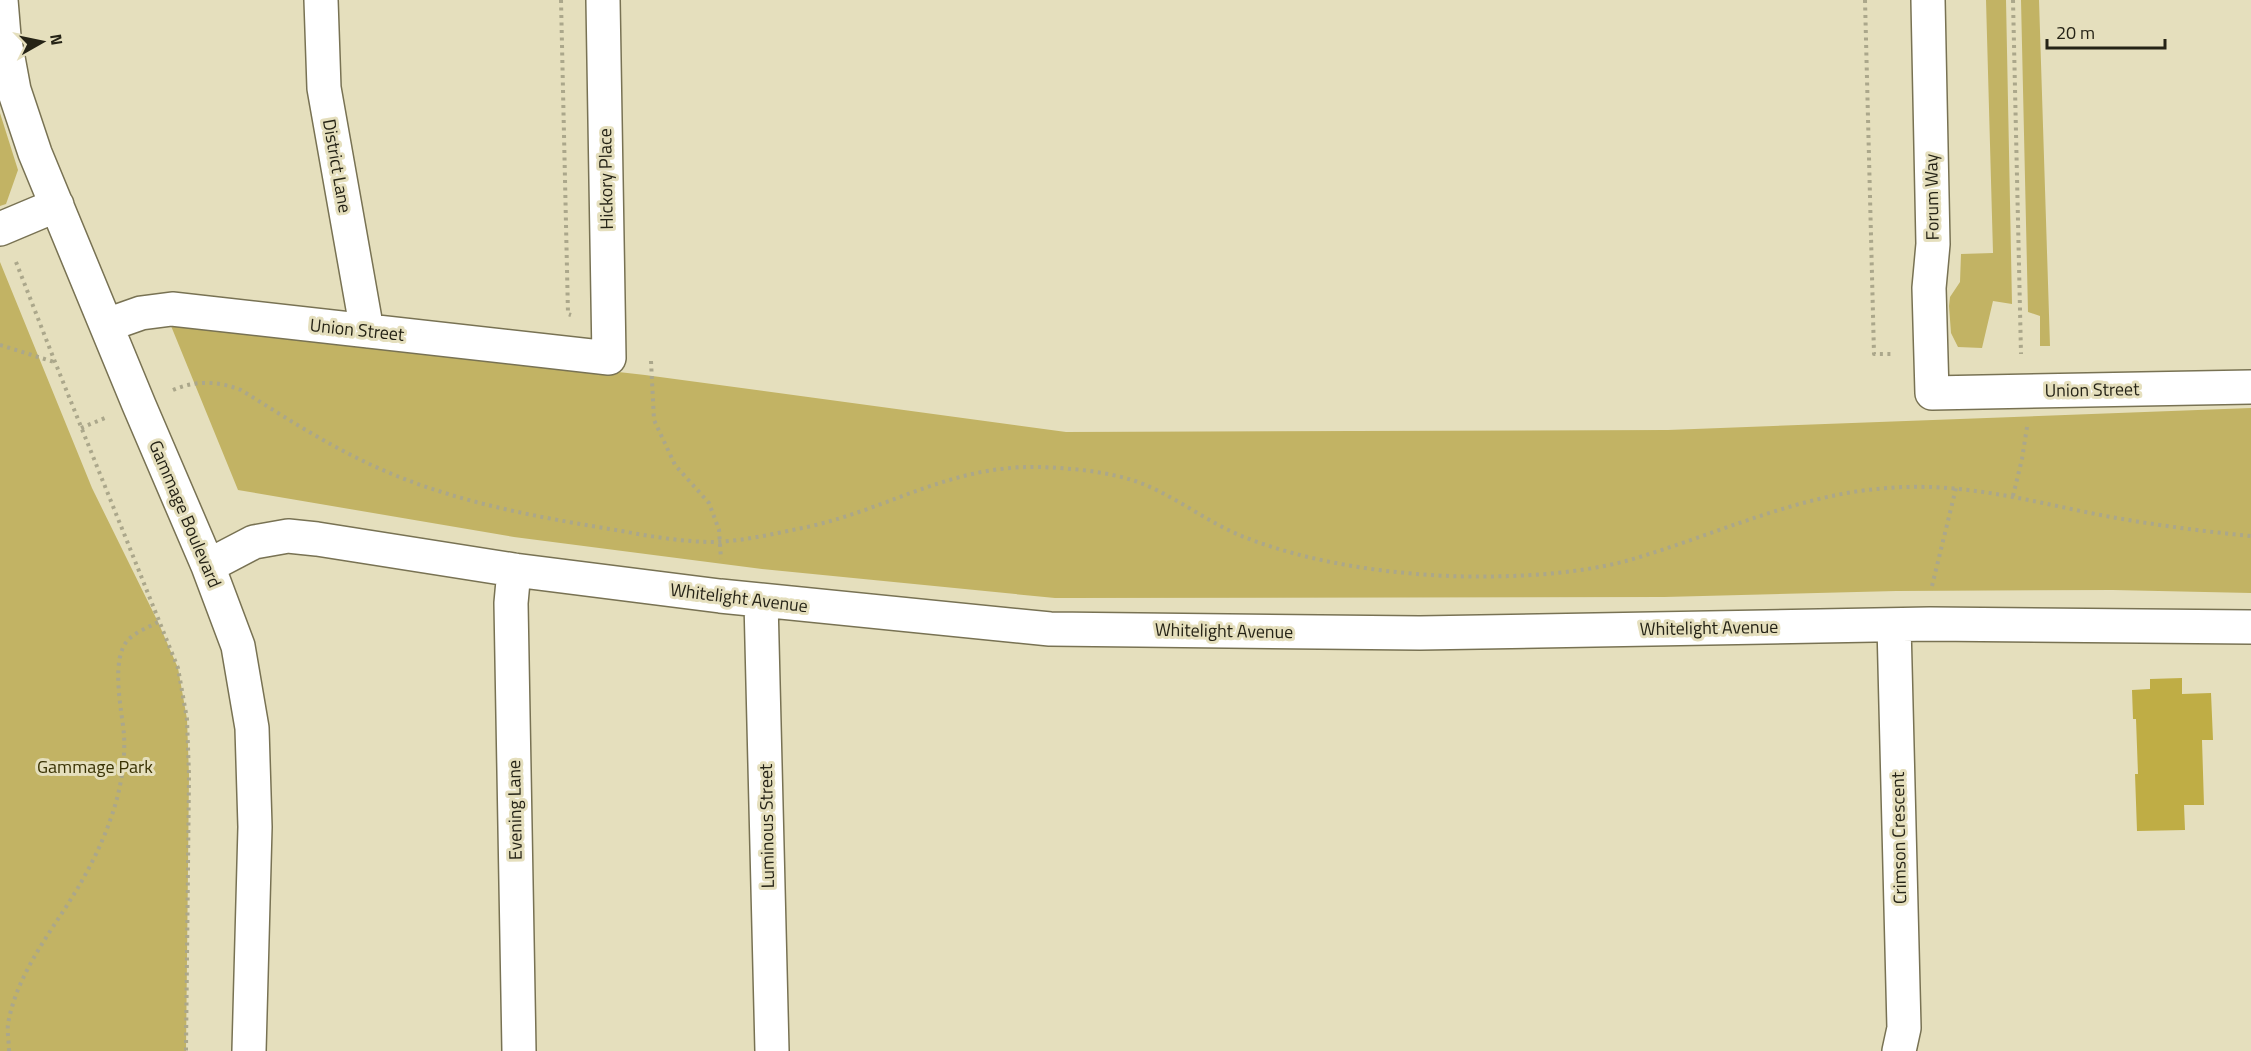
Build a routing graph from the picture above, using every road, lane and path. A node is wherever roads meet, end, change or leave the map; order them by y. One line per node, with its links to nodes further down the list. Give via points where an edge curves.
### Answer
1 (1, 0): 6 (street, Gammage Boulevard, via 14,90)
2 (321, 0): 9 (street, District Lane, via 324,88)
3 (603, 0): 11 (street, Hickory Place)
4 (1928, 0): 16 (street, Forum Way)
5 (2013, 0): 15 (path, via 2021,354)
6 (57, 205): 7 (street); 8 (street, Gammage Boulevard)
7 (2, 229): 13 (path)
8 (107, 325): 9 (street, Union Street, via 141,313 172,309); 17 (street, Gammage Boulevard)
9 (368, 331): 11 (street, Union Street)
10 (0, 345): 13 (path)
11 (609, 358)
12 (651, 361): 22 (path, via 651,403 659,435 675,465 709,503)
13 (55, 362): 18 (path)
14 (2251, 387): 15 (street, Union Street)
15 (2026, 392): 16 (street, Union Street); 20 (path, via 2028,428)
16 (1932, 393)
17 (139, 405): 18 (path); 22 (path, via 188,385 226,384 358,459 447,494 583,525); 23 (street, Gammage Boulevard)
18 (81, 428): 27 (path)
19 (1956, 488): 20 (path); 22 (path, via 1852,492 1799,504 1621,562 1509,576 1410,574 1318,559 1247,538 1132,480 1033,467 967,474 830,522); 29 (path, via 1931,591)
20 (2013, 496): 21 (path, via 2160,525)
21 (2251, 536)
22 (721, 542): 25 (path)
23 (208, 566): 24 (street, Whitelight Avenue, via 254,542 288,536); 33 (street, Gammage Boulevard, via 238,646 252,728 255,827)
24 (514, 570): 25 (street, Whitelight Avenue); 34 (street, Evening Lane, via 511,603)
25 (720, 596): 26 (street, Whitelight Avenue)
26 (761, 601): 28 (street, Whitelight Avenue, via 1050,629 1420,633); 35 (street, Luminous Street)
27 (158, 622): 31 (path, via 130,638 123,648 119,695 123,746 115,808 98,851 19,987 8,1024); 32 (path, via 178,668 187,719)
28 (1894, 624): 29 (street, Whitelight Avenue); 36 (street, Crimson Crescent, via 1904,1028)
29 (1930, 624): 30 (street, Whitelight Avenue)
30 (2251, 627)
31 (9, 1051)
32 (186, 1051)
33 (249, 1051)
34 (519, 1051)
35 (772, 1051)
36 (1899, 1051)

